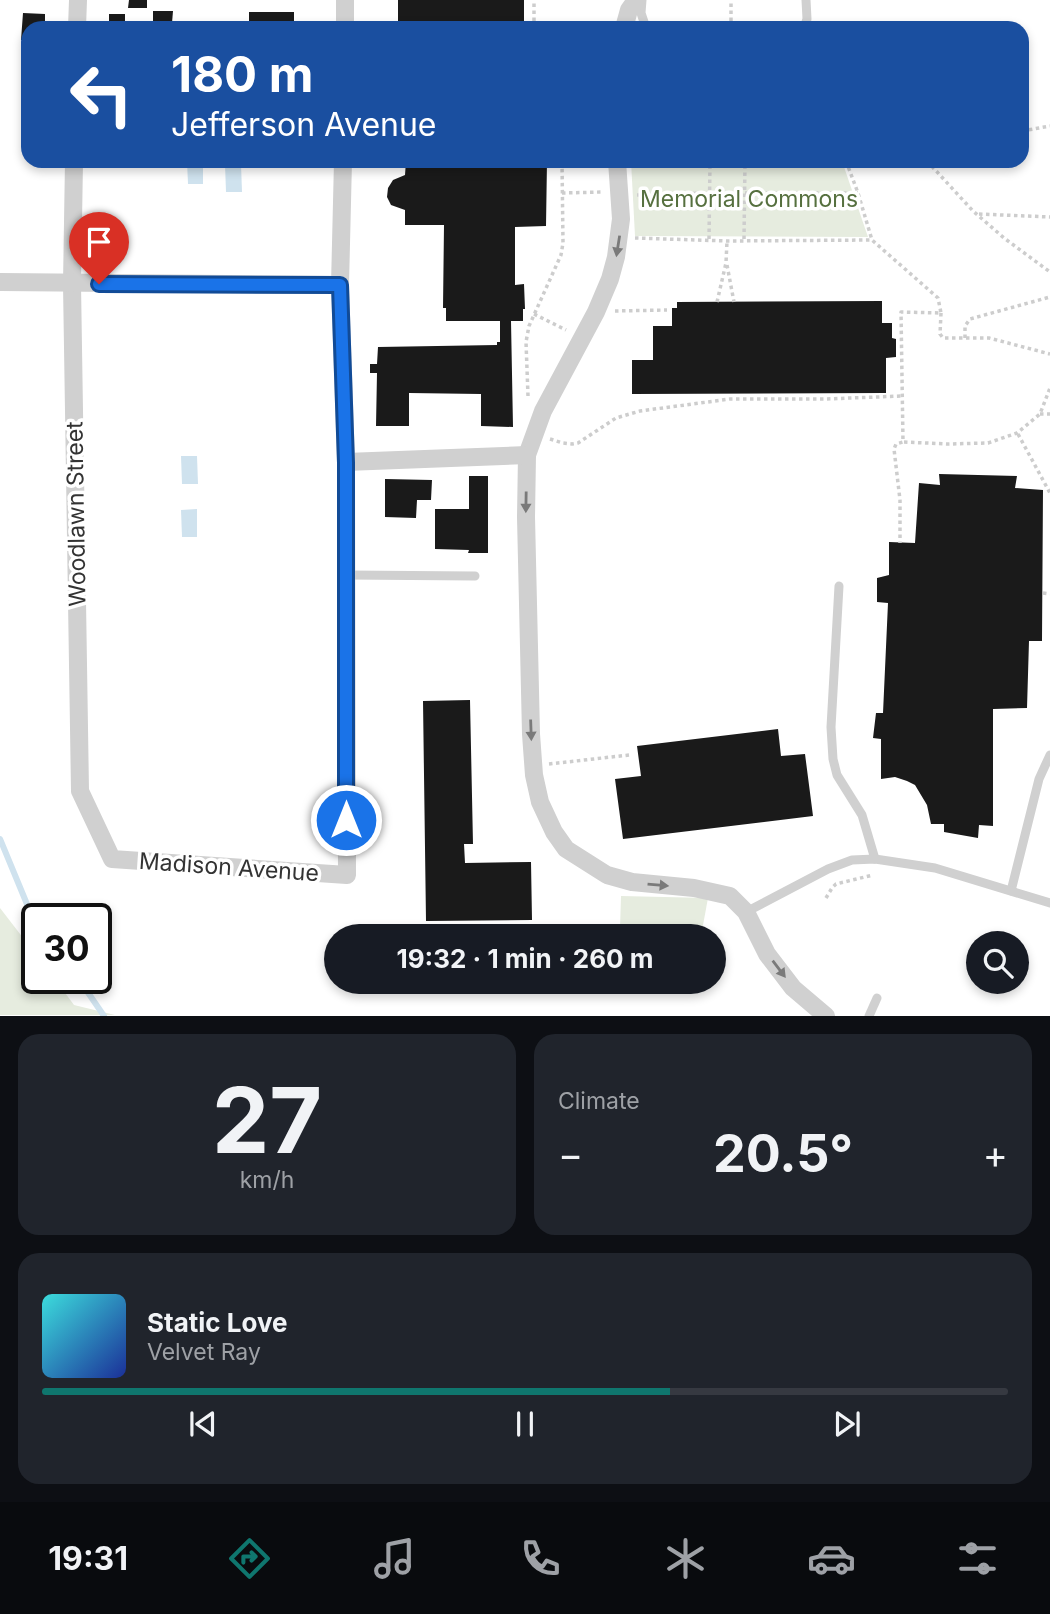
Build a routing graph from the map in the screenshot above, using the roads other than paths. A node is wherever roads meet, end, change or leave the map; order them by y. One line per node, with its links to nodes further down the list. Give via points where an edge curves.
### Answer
1 (78, 0): 6 (street)
2 (345, 0): 7 (street)
3 (636, 0): 8 (street)
4 (642, 0): 9 (lane)
5 (806, 0): 10 (lane)
6 (77, 21)
7 (345, 21)
8 (626, 21)
9 (644, 21)
10 (806, 21)
11 (74, 168): 15 (street, Woodlawn Street)
12 (342, 168): 16 (street)
13 (617, 168): 17 (street, one-way to 17, via 620,229 610,279 542,411)
14 (0, 282): 15 (street)
15 (72, 284): 16 (street); 23 (street, Woodlawn Street, via 80,791)
16 (340, 285): 18 (street)
17 (527, 455): 18 (street); 27 (street, one-way to 27, via 533,765 540,802 554,832 566,849 607,875 730,896)
18 (346, 463): 19 (street)
19 (346, 575): 20 (lane); 23 (street, Madison Avenue, via 346,875)
20 (475, 576)
21 (839, 586): 24 (lane, via 833,759 837,775 862,816)
22 (1050, 755): 25 (lane, via 1039,779)
23 (112, 859)
24 (875, 859): 25 (lane, via 935,869); 27 (lane, via 852,860 828,869)
25 (1011, 891): 26 (lane)
26 (1050, 903)
27 (746, 912): 29 (street, one-way to 29, via 786,979)
28 (877, 998): 30 (lane)
29 (826, 1016)
30 (869, 1016)

